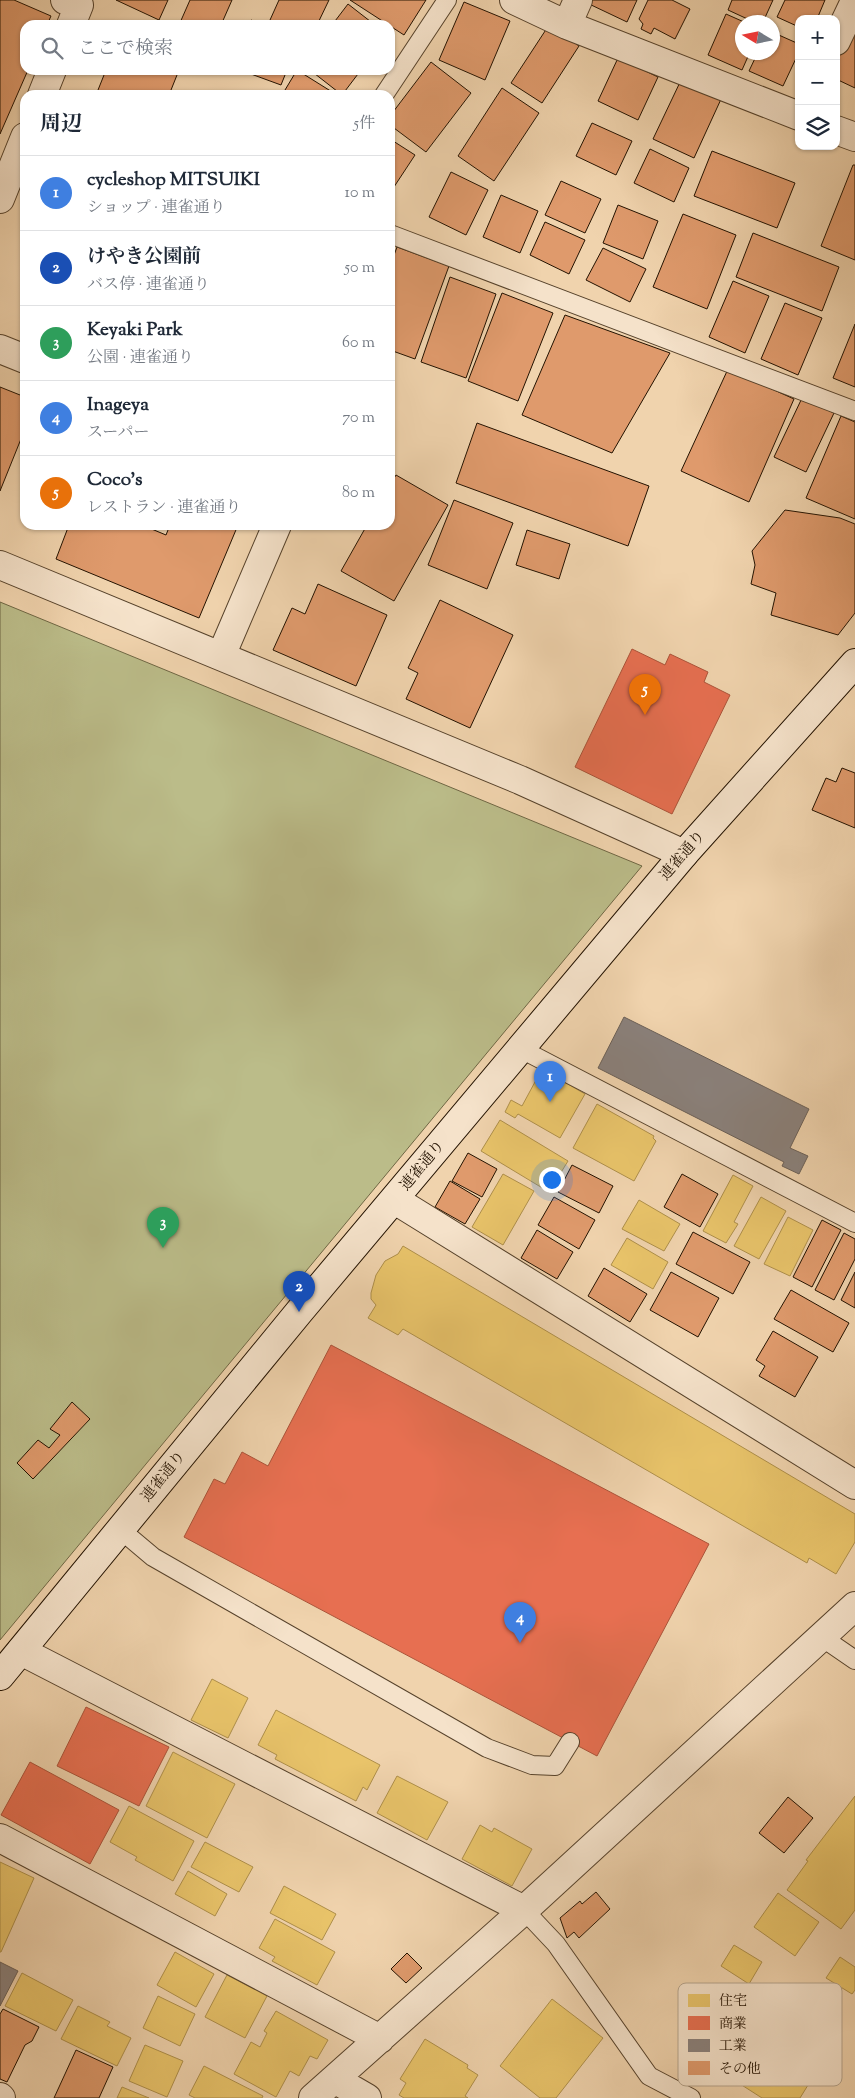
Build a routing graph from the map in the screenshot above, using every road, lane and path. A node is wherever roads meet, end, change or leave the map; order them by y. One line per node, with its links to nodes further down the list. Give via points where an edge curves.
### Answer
1 (65, 0): 6 (street, via 79,5)
2 (446, 0): 11 (lane)
3 (514, 0): 7 (street)
4 (578, 0): 7 (street)
5 (855, 1): 8 (street)
6 (72, 20)
7 (566, 25): 12 (street)
8 (840, 32)
9 (50, 75): 10 (street)
10 (44, 90)
11 (387, 90)
12 (795, 114)
13 (840, 131): 14 (street)
14 (855, 137)
15 (20, 149): 16 (street)
16 (0, 199)
17 (395, 236): 20 (lane)
18 (0, 349): 19 (street)
19 (20, 357)
20 (855, 411)
21 (275, 530): 23 (street)
22 (0, 565): 23 (street)
23 (222, 656): 25 (street, via 520,780)
24 (850, 675): 25 (street, 連雀通り)
25 (684, 854): 26 (street, 連雀通り)
26 (520, 1049): 27 (street, 連雀通り); 28 (lane)
27 (394, 1200): 29 (street); 30 (street, 連雀通り)
28 (855, 1223)
29 (855, 1486)
30 (121, 1530): 33 (street, 連雀通り); 36 (lane, via 153,1557 487,1748 532,1765 555,1766)
31 (855, 1606): 32 (street)
32 (823, 1638): 34 (lane); 38 (street)
33 (22, 1651): 35 (street, 連雀通り); 38 (street)
34 (855, 1660)
35 (0, 1676)
36 (570, 1742)
37 (0, 1838): 39 (street)
38 (524, 1910): 39 (street); 43 (lane, via 556,1944 649,2076)
39 (380, 2039): 40 (street)
40 (336, 2080): 41 (street); 42 (street)
41 (313, 2098)
42 (367, 2098)
43 (691, 2098)

